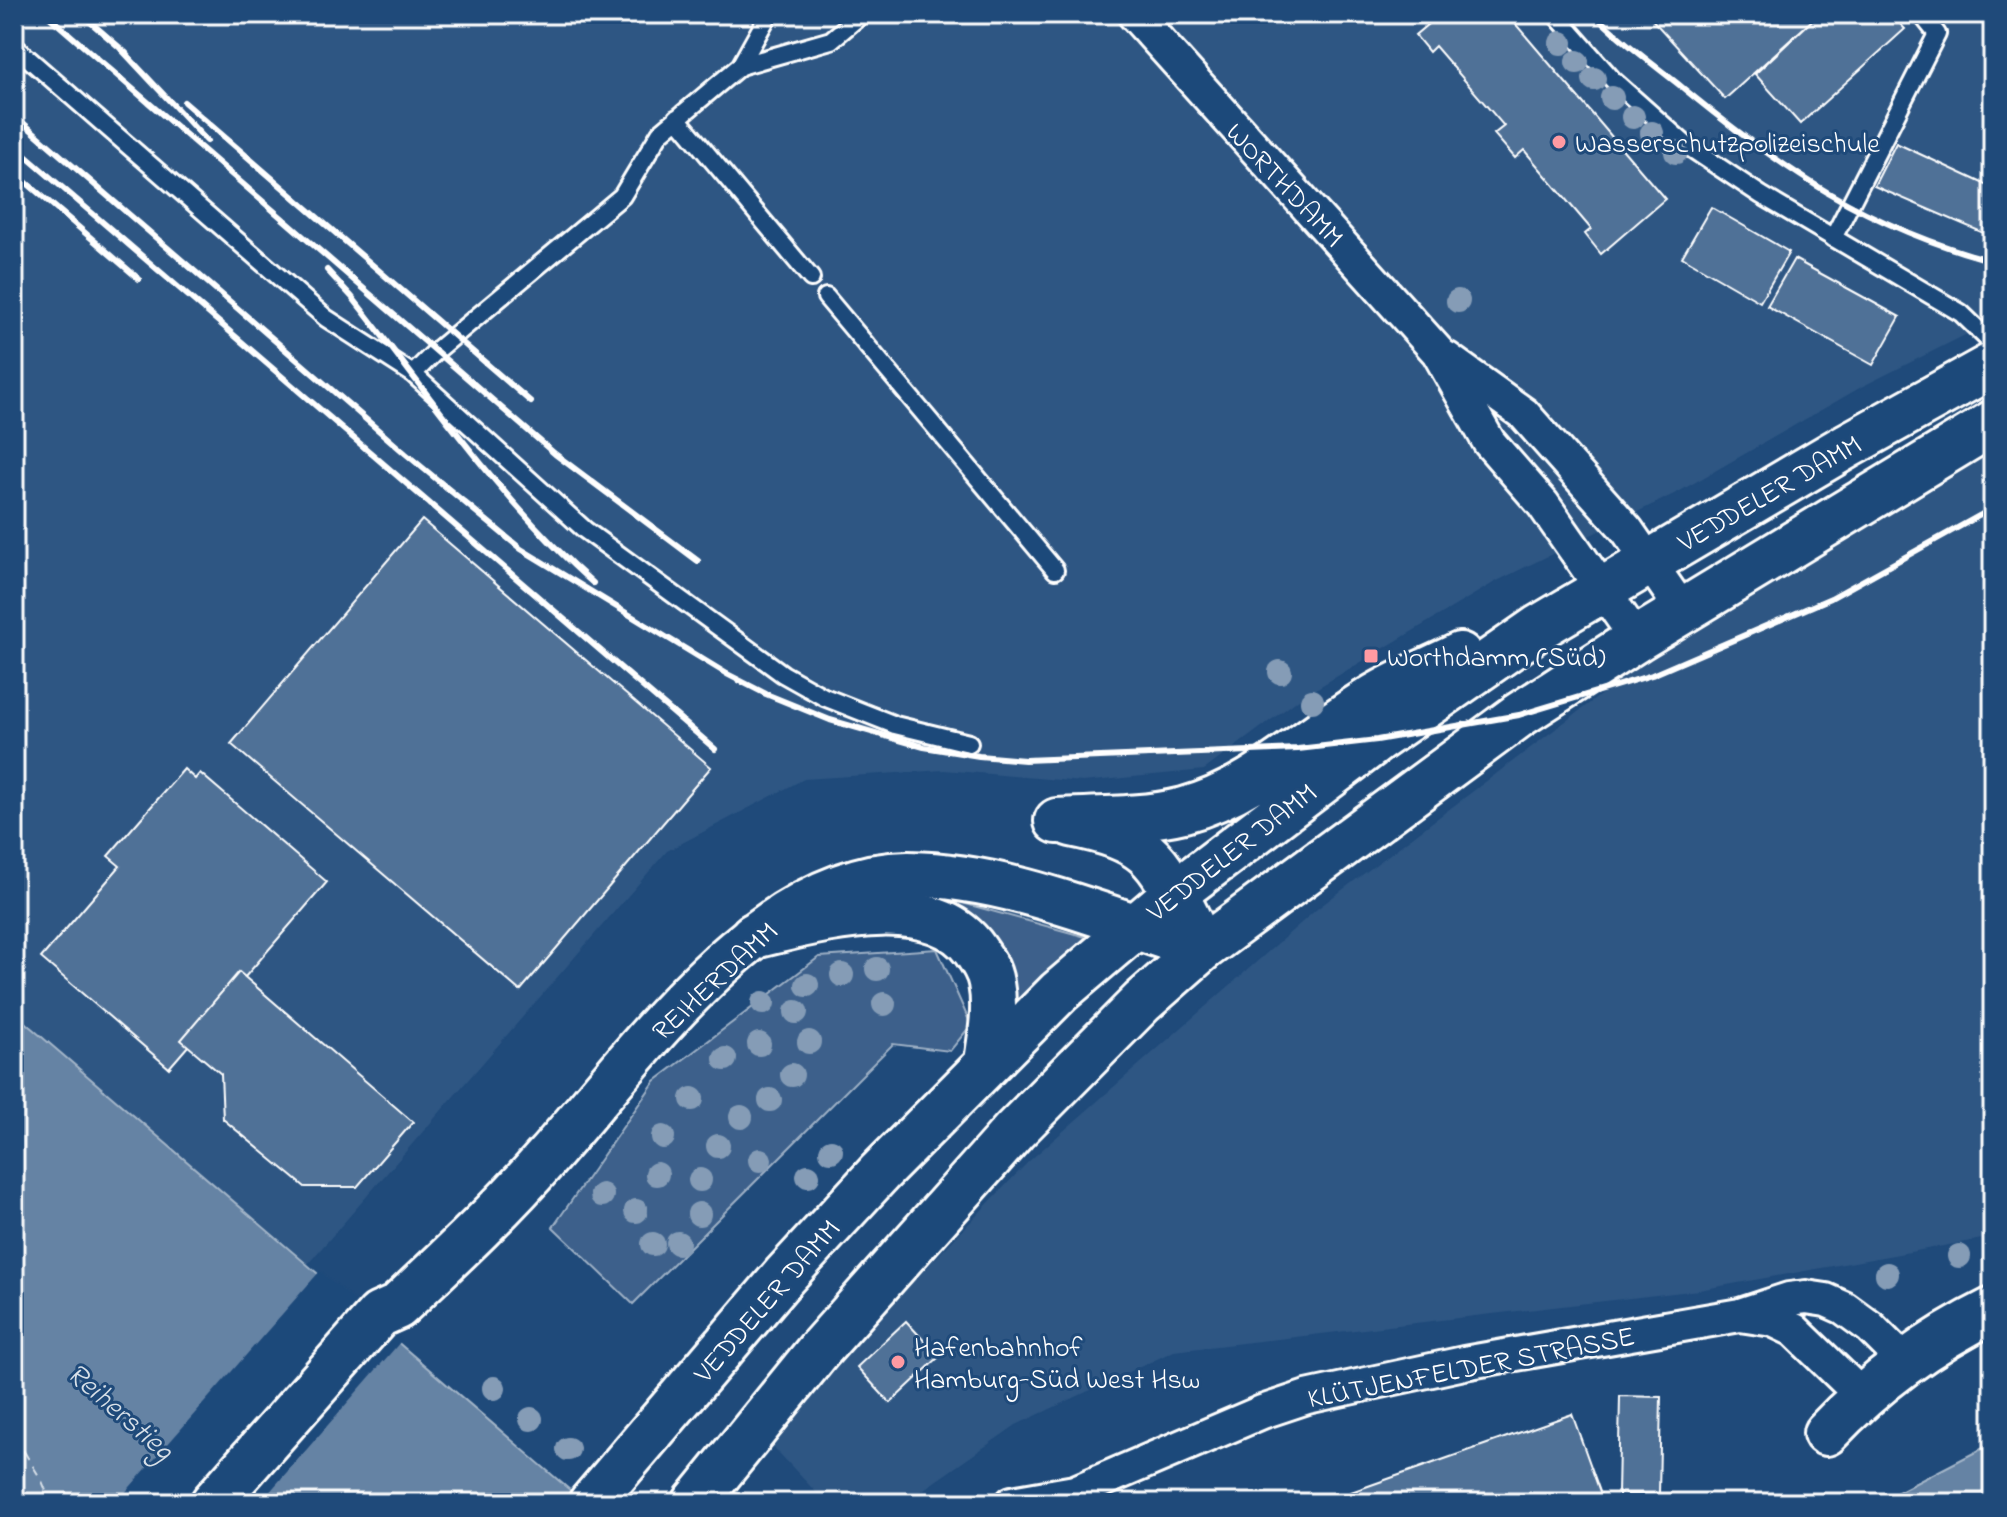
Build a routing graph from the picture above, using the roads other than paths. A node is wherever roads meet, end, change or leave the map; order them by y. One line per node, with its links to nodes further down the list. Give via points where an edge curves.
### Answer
1 (769, 14): 7 (lane)
2 (862, 14): 7 (lane, via 831,40)
3 (1134, 14): 13 (street, WORTHDAMM)
4 (1555, 14): 9 (lane, via 1613,80 1686,145)
5 (1921, 14): 9 (lane, via 1937,34)
6 (14, 46): 15 (lane, via 326,318)
7 (740, 66): 8 (lane)
8 (677, 118): 10 (lane); 15 (lane, via 660,133 622,196)
9 (1833, 238): 12 (lane, via 1961,313)
10 (811, 278)
11 (826, 297): 18 (lane)
12 (1993, 344)
13 (1438, 352): 17 (street, WORTHDAMM, via 1524,414); 19 (street, WORTHDAMM, via 1489,442 1543,504)
14 (1993, 365): 17 (main road, VEDDELER DAMM)
15 (413, 374): 23 (lane, via 585,530 783,674 895,725)
16 (1993, 423): 20 (main road, VEDDELER DAMM)
17 (1651, 561): 19 (main road, VEDDELER DAMM); 20 (street, WORTHDAMM)
18 (1055, 570)
19 (1603, 589): 21 (main road, VEDDELER DAMM); 22 (street, WORTHDAMM)
20 (1683, 611): 22 (main road, VEDDELER DAMM)
21 (1538, 628): 24 (main road, VEDDELER DAMM, via 1377,740); 24 (main road, via 1466,653 1383,692 1214,800 1150,817 1057,821 1109,832 1140,848)
22 (1637, 639): 27 (main road, VEDDELER DAMM, via 1519,715)
23 (969, 743)
24 (1175, 893): 25 (main road, VEDDELER DAMM); 27 (main road)
25 (1134, 927): 26 (main road, REIHERDAMM, via 993,885 908,874 860,880 812,897); 27 (main road, REIHERDAMM); 28 (main road, VEDDELER DAMM)
26 (753, 936): 28 (main road, via 832,918 886,914 922,918 956,932 971,944 991,980); 36 (main road, REIHERDAMM, via 671,1016 544,1161 397,1307 379,1315)
27 (1202, 949): 37 (main road, VEDDELER DAMM, via 1014,1131 819,1350)
28 (987, 1062): 35 (main road, VEDDELER DAMM, via 785,1275)
29 (1993, 1310): 31 (main road)
30 (1740, 1315): 31 (street, KLÜTJENFELDER STRASSE, via 1789,1299 1826,1300 1870,1327); 32 (street, KLÜTJENFELDER STRASSE, via 1773,1320 1794,1330); 34 (street, KLÜTJENFELDER STRASSE, via 1451,1365 1307,1397)
31 (1904, 1361): 32 (main road)
32 (1862, 1396): 33 (main road)
33 (1826, 1433)
34 (1072, 1498): 38 (street, KLÜTJENFELDER STRASSE)
35 (594, 1499)
36 (213, 1503)
37 (695, 1503)
38 (1012, 1503)

